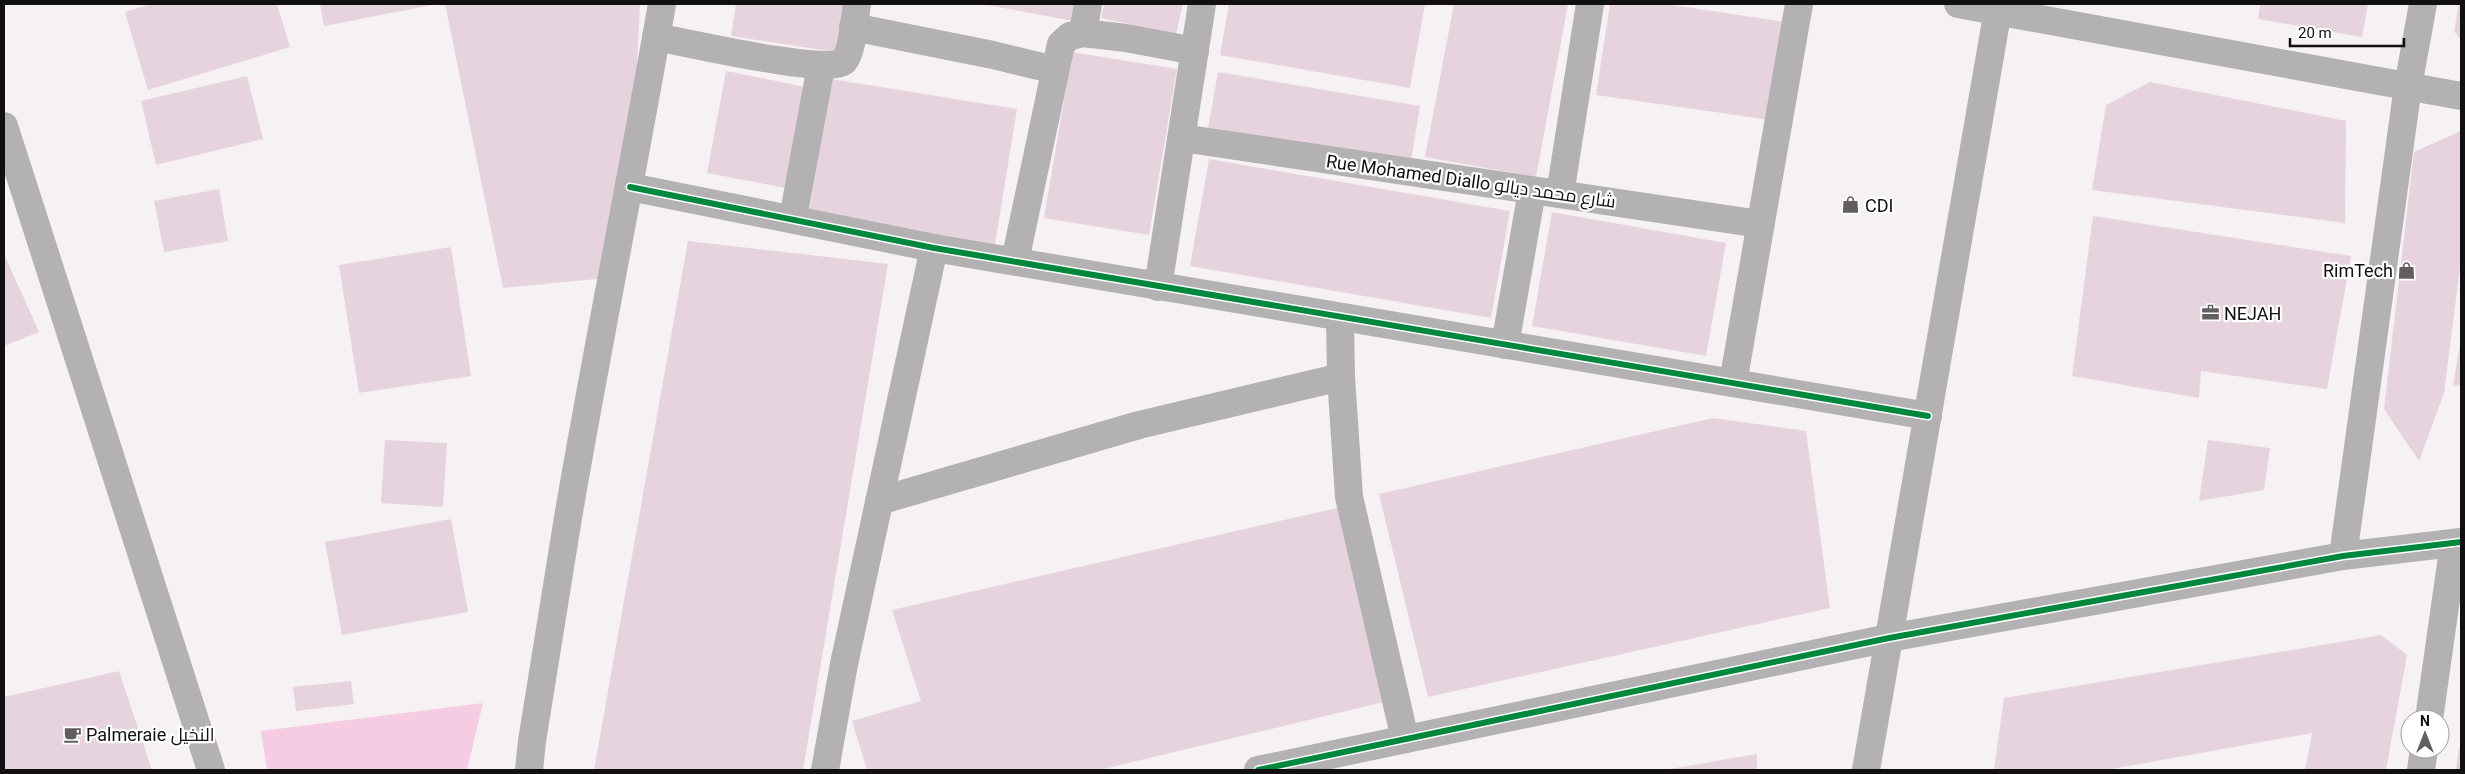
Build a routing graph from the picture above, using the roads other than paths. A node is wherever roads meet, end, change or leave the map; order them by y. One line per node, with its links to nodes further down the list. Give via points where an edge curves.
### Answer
1 (662, 4): 11 (street)
2 (1088, 4): 10 (street)
3 (1202, 4): 12 (street)
4 (1590, 4): 21 (street)
5 (1799, 4): 23 (street)
6 (1958, 4): 8 (street)
7 (2423, 4): 15 (street)
8 (1998, 7): 15 (street); 31 (street)
9 (855, 15): 13 (street, via 845,61); 14 (street)
10 (1084, 33): 12 (street); 14 (street, via 1070,36 1061,44)
11 (656, 37): 13 (street); 19 (street)
12 (1195, 51): 18 (street)
13 (821, 66): 22 (street)
14 (1055, 70): 25 (street)
15 (2408, 86): 16 (street); 34 (street)
16 (2461, 96)
17 (4, 126): 38 (street)
18 (1182, 138): 20 (street, Rue Mohamed Diallo شارع محمد ديالو); 26 (street)
19 (630, 187): 22 (street); 39 (street, via 570,506)
20 (1532, 190): 21 (street, Rue Mohamed Diallo شارع محمد ديالو); 28 (street)
21 (1560, 194): 23 (street, Rue Mohamed Diallo شارع محمد ديالو)
22 (793, 218): 24 (street)
23 (1760, 224): 30 (street)
24 (934, 248): 25 (street); 32 (street)
25 (1015, 261): 26 (street)
26 (1158, 286): 27 (street)
27 (1340, 318): 28 (street); 29 (street)
28 (1505, 345): 30 (street)
29 (1341, 377): 32 (street, via 1139,425); 37 (street, via 1349,497)
30 (1733, 382): 31 (street)
31 (1928, 416): 35 (street)
32 (879, 501): 40 (street)
33 (2458, 543): 34 (street); 36 (street)
34 (2343, 556): 35 (street)
35 (1889, 638): 37 (street); 42 (street)
36 (2431, 709)
37 (1405, 740): 41 (street)
38 (211, 770)
39 (529, 770)
40 (825, 770)
41 (1258, 770)
42 (1866, 770)

